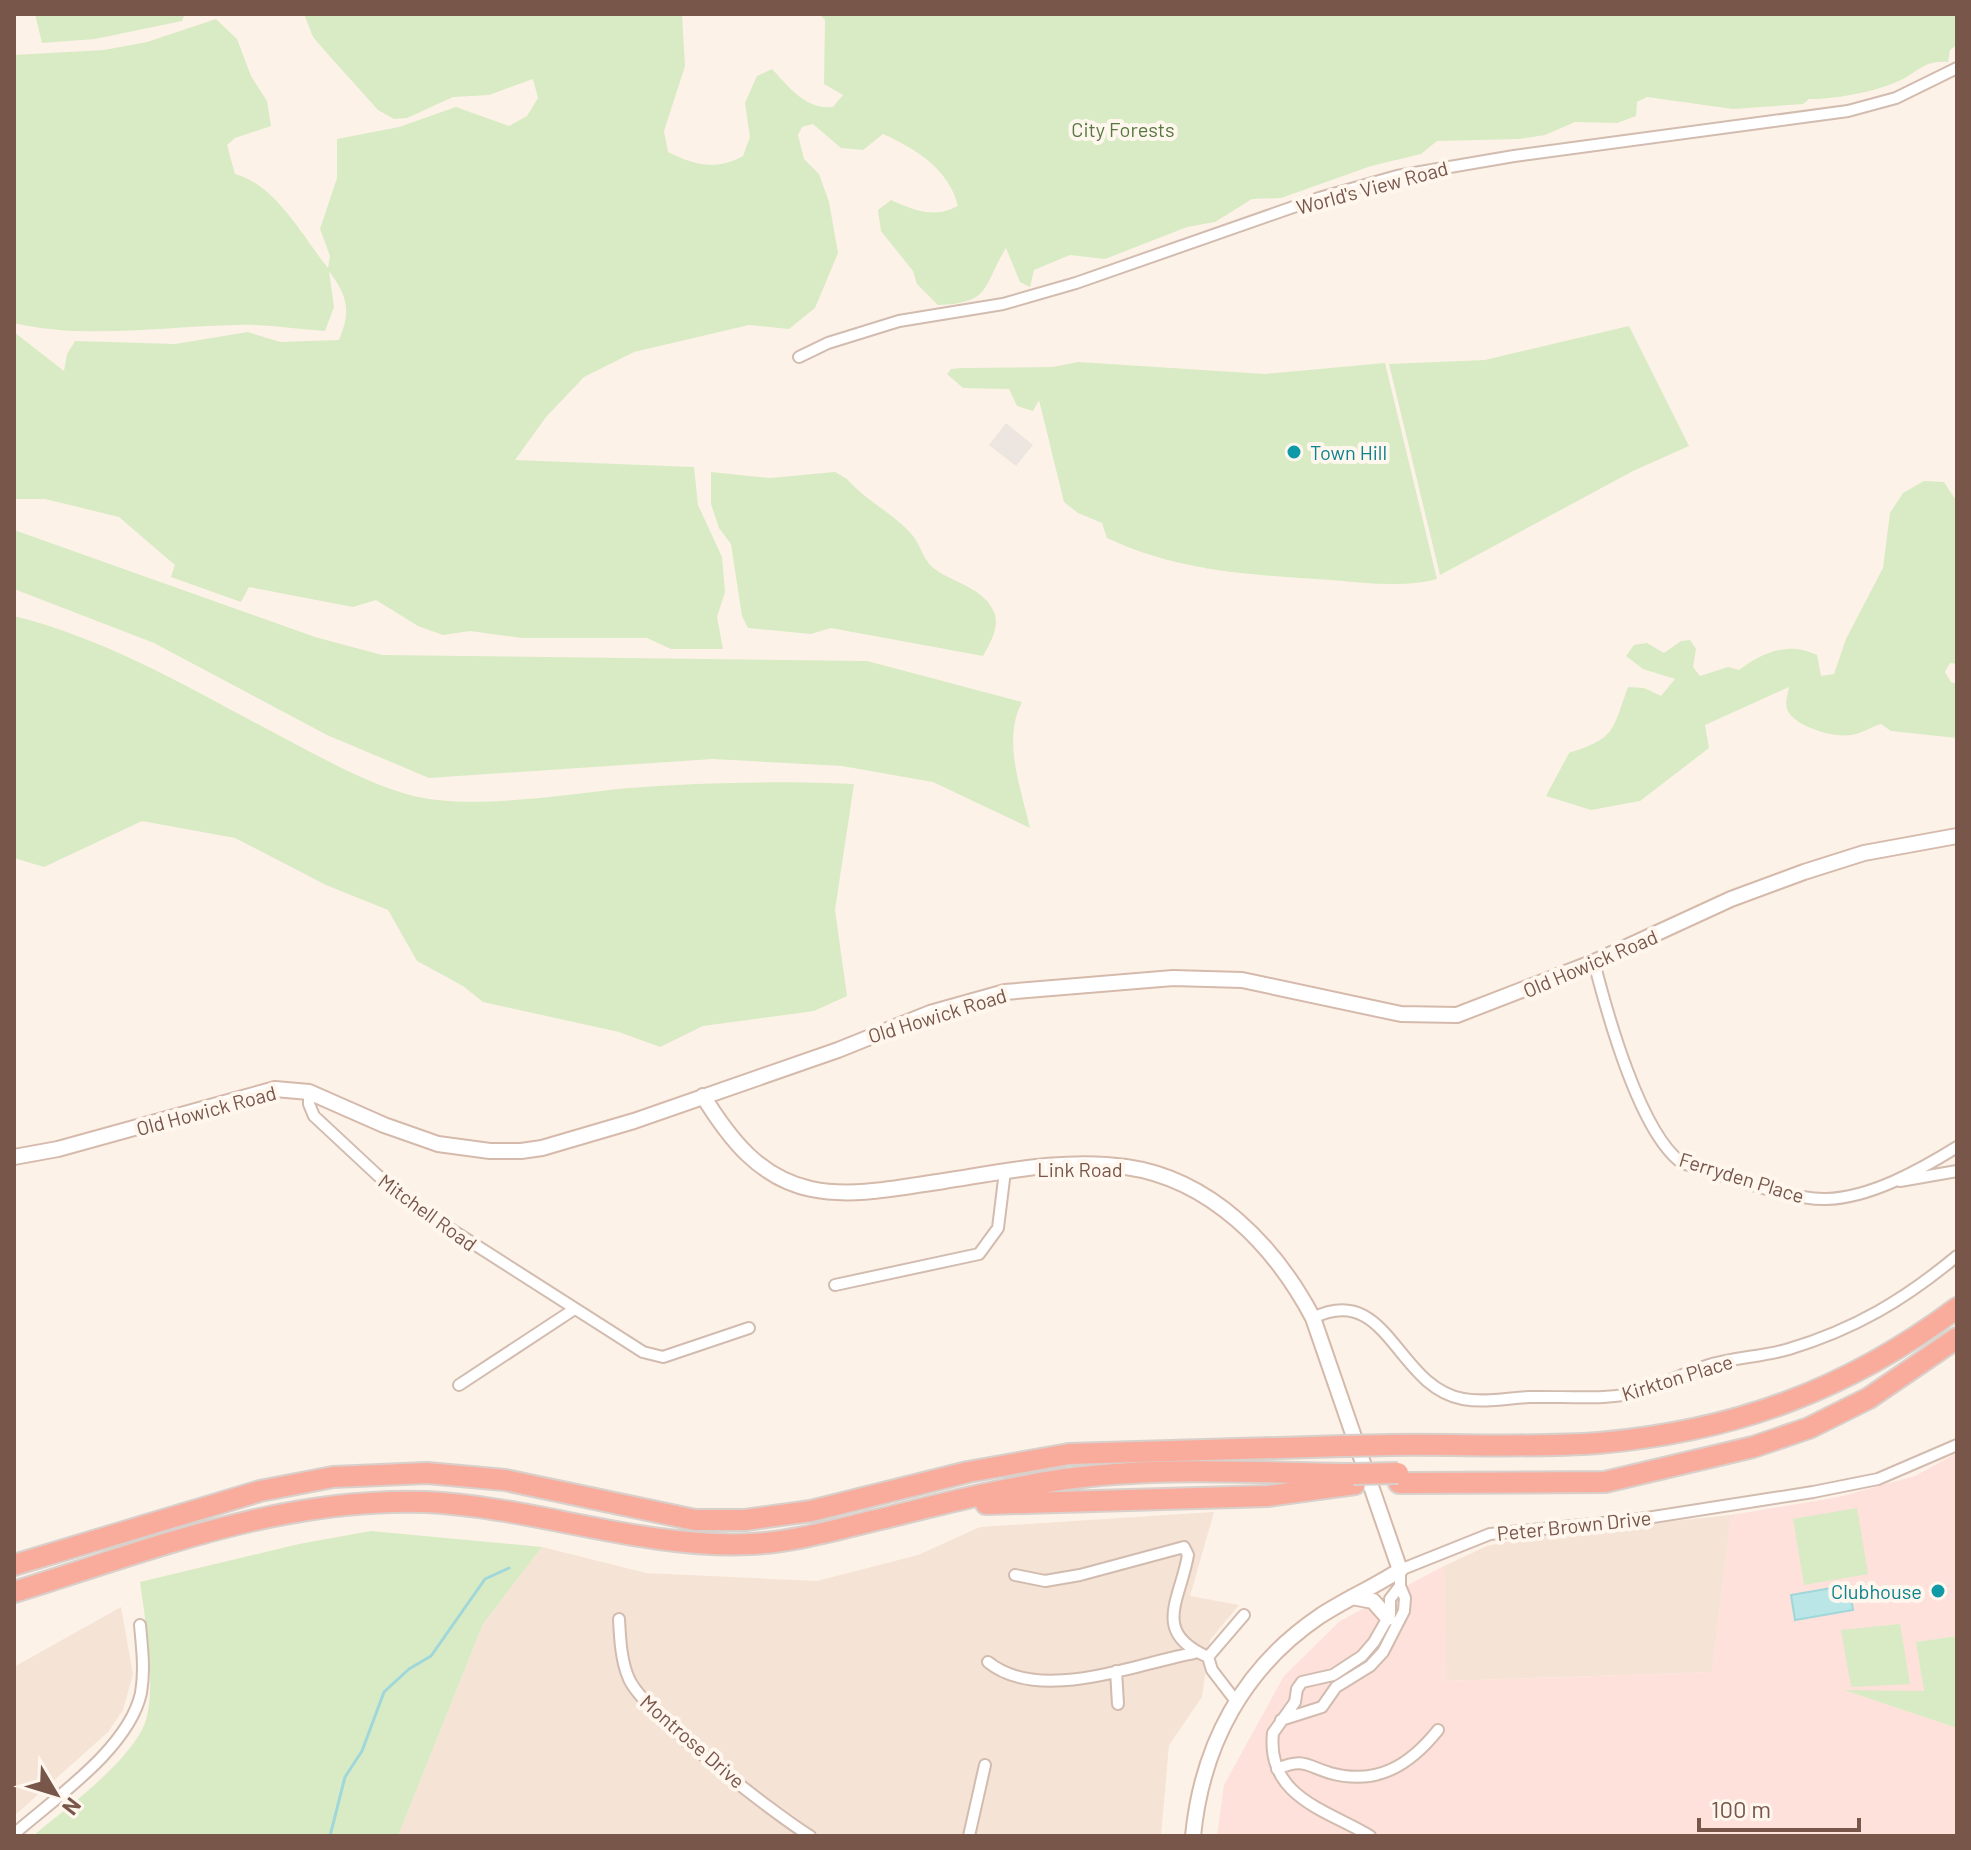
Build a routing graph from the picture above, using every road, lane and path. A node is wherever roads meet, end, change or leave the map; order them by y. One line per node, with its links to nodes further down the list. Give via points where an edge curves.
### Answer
1 (1957, 68): 2 (street, World's View Road, via 1896,98 1848,111 1397,176 1076,283 1003,304 899,321)
2 (799, 357)
3 (1957, 836): 4 (main road, Old Howick Road, via 1867,853 1804,872)
4 (1594, 962): 6 (main road, Old Howick Road, via 1476,1010 1444,1017 1401,1014 1242,980 1173,978 1005,992 930,1013); 11 (street, Ferryden Place, via 1624,1060 1651,1125 1670,1155 1698,1168 1816,1199)
5 (309, 1092): 6 (main road, Old Howick Road, via 438,1144 490,1151 542,1148); 8 (main road, Old Howick Road, via 275,1089); 15 (street, Mitchell Road, via 314,1116 385,1185)
6 (703, 1096): 9 (main road, Link Road, via 742,1151 767,1170 809,1189 871,1192)
7 (1957, 1147): 11 (street, Ferryden Place)
8 (14, 1157)
9 (1005, 1171): 13 (street, via 998,1228 979,1254); 16 (main road, Link Road, via 1127,1167 1181,1185 1247,1228 1298,1287)
10 (1957, 1171): 11 (street, Ferryden Place)
11 (1877, 1187)
12 (1957, 1256): 16 (street, Kirkton Place, via 1877,1316 1787,1350 1716,1363 1613,1397 1479,1401 1445,1395 1422,1378 1369,1317 1351,1308)
13 (835, 1285)
14 (1957, 1308): 21 (highway, bridge, via 1861,1372 1799,1400 1744,1419 1597,1443 1069,1454 968,1472 811,1511 745,1520 695,1520 505,1480 427,1473 333,1477 260,1491)
15 (573, 1310): 17 (street, Mitchell Road, via 654,1358); 19 (street)
16 (1313, 1318): 22 (main road, Link Road)
17 (749, 1328)
18 (1957, 1338): 25 (highway, bridge, via 1869,1398 1809,1428 1682,1465 1608,1475 1354,1479 1176,1473 1069,1479 972,1496 816,1535 750,1544 632,1534 428,1502 331,1504 262,1516)
19 (459, 1385)
20 (1957, 1445): 22 (street, Peter Brown Drive, via 1878,1479 1634,1520 1490,1534)
21 (14, 1565)
22 (1400, 1570): 24 (street); 26 (main road, Peter Brown Drive)
23 (1015, 1575): 31 (street, via 1045,1581 1184,1547 1188,1555 1173,1625)
24 (1400, 1586): 28 (street, via 1390,1599); 37 (street, via 1404,1611 1383,1652 1336,1687 1322,1707)
25 (14, 1592)
26 (1352, 1597): 28 (main road, via 1373,1601); 35 (main road, Peter Brown Drive, via 1291,1638 1258,1668)
27 (1244, 1615): 32 (street)
28 (1388, 1618): 37 (street, via 1362,1656 1333,1675 1302,1682)
29 (619, 1619): 42 (street, Montrose Drive, via 628,1678 645,1703)
30 (140, 1625): 41 (street, via 141,1693 126,1728)
31 (1194, 1653): 32 (street); 34 (street)
32 (1208, 1657): 35 (street)
33 (988, 1662): 34 (street, via 1008,1675 1038,1681)
34 (1116, 1671): 36 (street)
35 (1235, 1700): 44 (main road, Peter Brown Drive, via 1205,1768)
36 (1118, 1704)
37 (1280, 1721): 40 (street, via 1273,1740)
38 (1438, 1730): 40 (street, via 1412,1760 1387,1771 1342,1776 1295,1762)
39 (985, 1765): 43 (street)
40 (1277, 1769): 45 (street, via 1298,1798)
41 (14, 1834)
42 (810, 1836)
43 (969, 1836)
44 (1193, 1836)
45 (1370, 1836)

